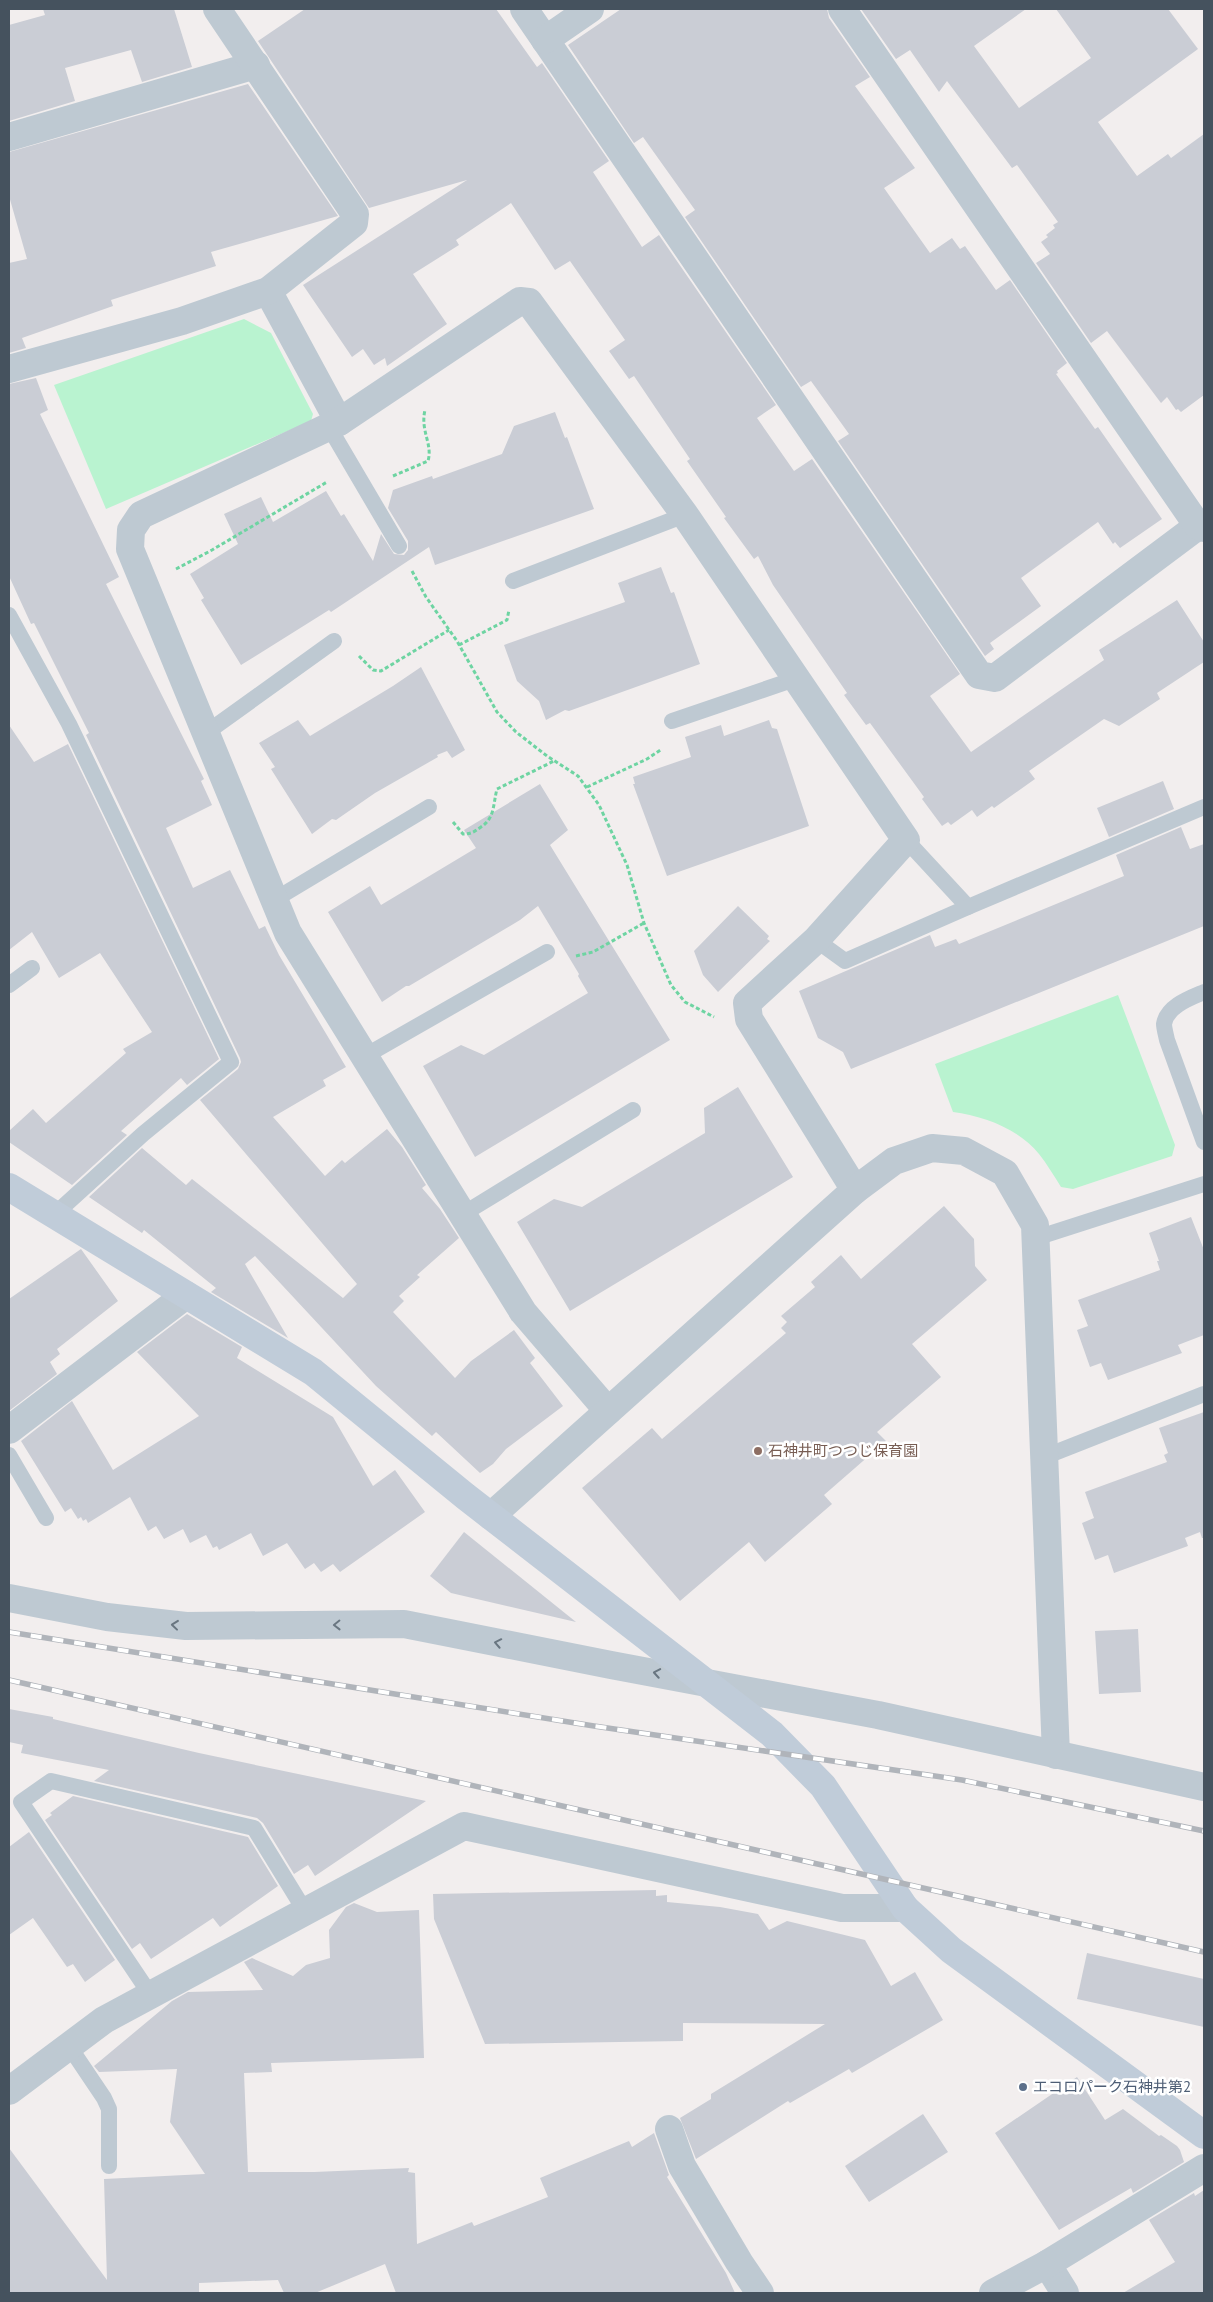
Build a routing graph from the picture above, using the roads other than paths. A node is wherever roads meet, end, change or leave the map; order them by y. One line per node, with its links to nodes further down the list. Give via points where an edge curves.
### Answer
1 (217, 9): 6 (street)
2 (524, 9): 5 (street)
3 (590, 9): 5 (street)
4 (842, 9): 12 (street)
5 (545, 40): 12 (street, via 979,675 995,678)
6 (256, 64): 7 (street); 8 (street, via 355,214 354,223)
7 (9, 137)
8 (268, 291): 9 (street, via 182,321); 10 (street)
9 (9, 369)
10 (334, 425): 11 (street, via 520,300 529,302); 13 (lane, via 353,468); 19 (street, via 141,515 131,530 130,549)
11 (685, 515): 14 (lane); 17 (street)
12 (1201, 527)
13 (399, 546)
14 (513, 581)
15 (9, 615): 37 (lane, via 69,724 231,1062 143,1134)
16 (334, 641): 19 (lane)
17 (798, 678): 18 (lane); 22 (street)
18 (672, 722)
19 (206, 733): 23 (street)
20 (429, 807): 23 (lane)
21 (1204, 807): 24 (lane)
22 (906, 840): 24 (lane); 25 (street)
23 (274, 900): 30 (street, via 288,933)
24 (968, 907): 25 (lane, via 845,961)
25 (816, 940): 35 (street, via 747,1004 748,1019)
26 (547, 952): 30 (lane)
27 (32, 968): 28 (lane)
28 (9, 985)
29 (1204, 992): 32 (lane, via 1182,1001 1164,1023 1167,1040)
30 (365, 1056): 36 (street)
31 (634, 1110): 36 (lane)
32 (1204, 1142)
33 (1204, 1184): 38 (lane)
34 (10, 1190): 37 (street)
35 (855, 1190): 38 (street, via 894,1161 932,1148 964,1151 1005,1173 1035,1225); 41 (street)
36 (463, 1214): 41 (street, via 523,1312)
37 (54, 1215): 39 (street)
38 (1036, 1238): 44 (street)
39 (186, 1295): 42 (street); 45 (street, via 313,1372)
40 (1204, 1394): 44 (lane)
41 (608, 1411): 45 (street)
42 (9, 1430)
43 (9, 1455): 46 (lane)
44 (1044, 1457): 49 (street)
45 (491, 1516): 48 (street)
46 (46, 1518)
47 (9, 1598): 48 (street, one-way to 47, via 404,1624 186,1626 107,1617)
48 (705, 1682): 49 (street, via 878,1715); 51 (street, via 772,1734 823,1786)
49 (1056, 1755): 50 (street)
50 (1204, 1787)
51 (905, 1908): 52 (street, via 842,1908 464,1826); 57 (street, via 951,1950)
52 (305, 1911): 53 (street); 53 (lane, via 254,1828 51,1782 21,1802)
53 (150, 1994): 54 (street, via 104,2020)
54 (69, 2046): 55 (street); 58 (lane, via 109,2109)
55 (9, 2092)
56 (669, 2130): 61 (street, via 682,2166)
57 (1204, 2135)
58 (110, 2166)
59 (1204, 2168): 60 (street)
60 (1047, 2264): 62 (street); 63 (street)
61 (760, 2293)
62 (993, 2293)
63 (1065, 2293)

